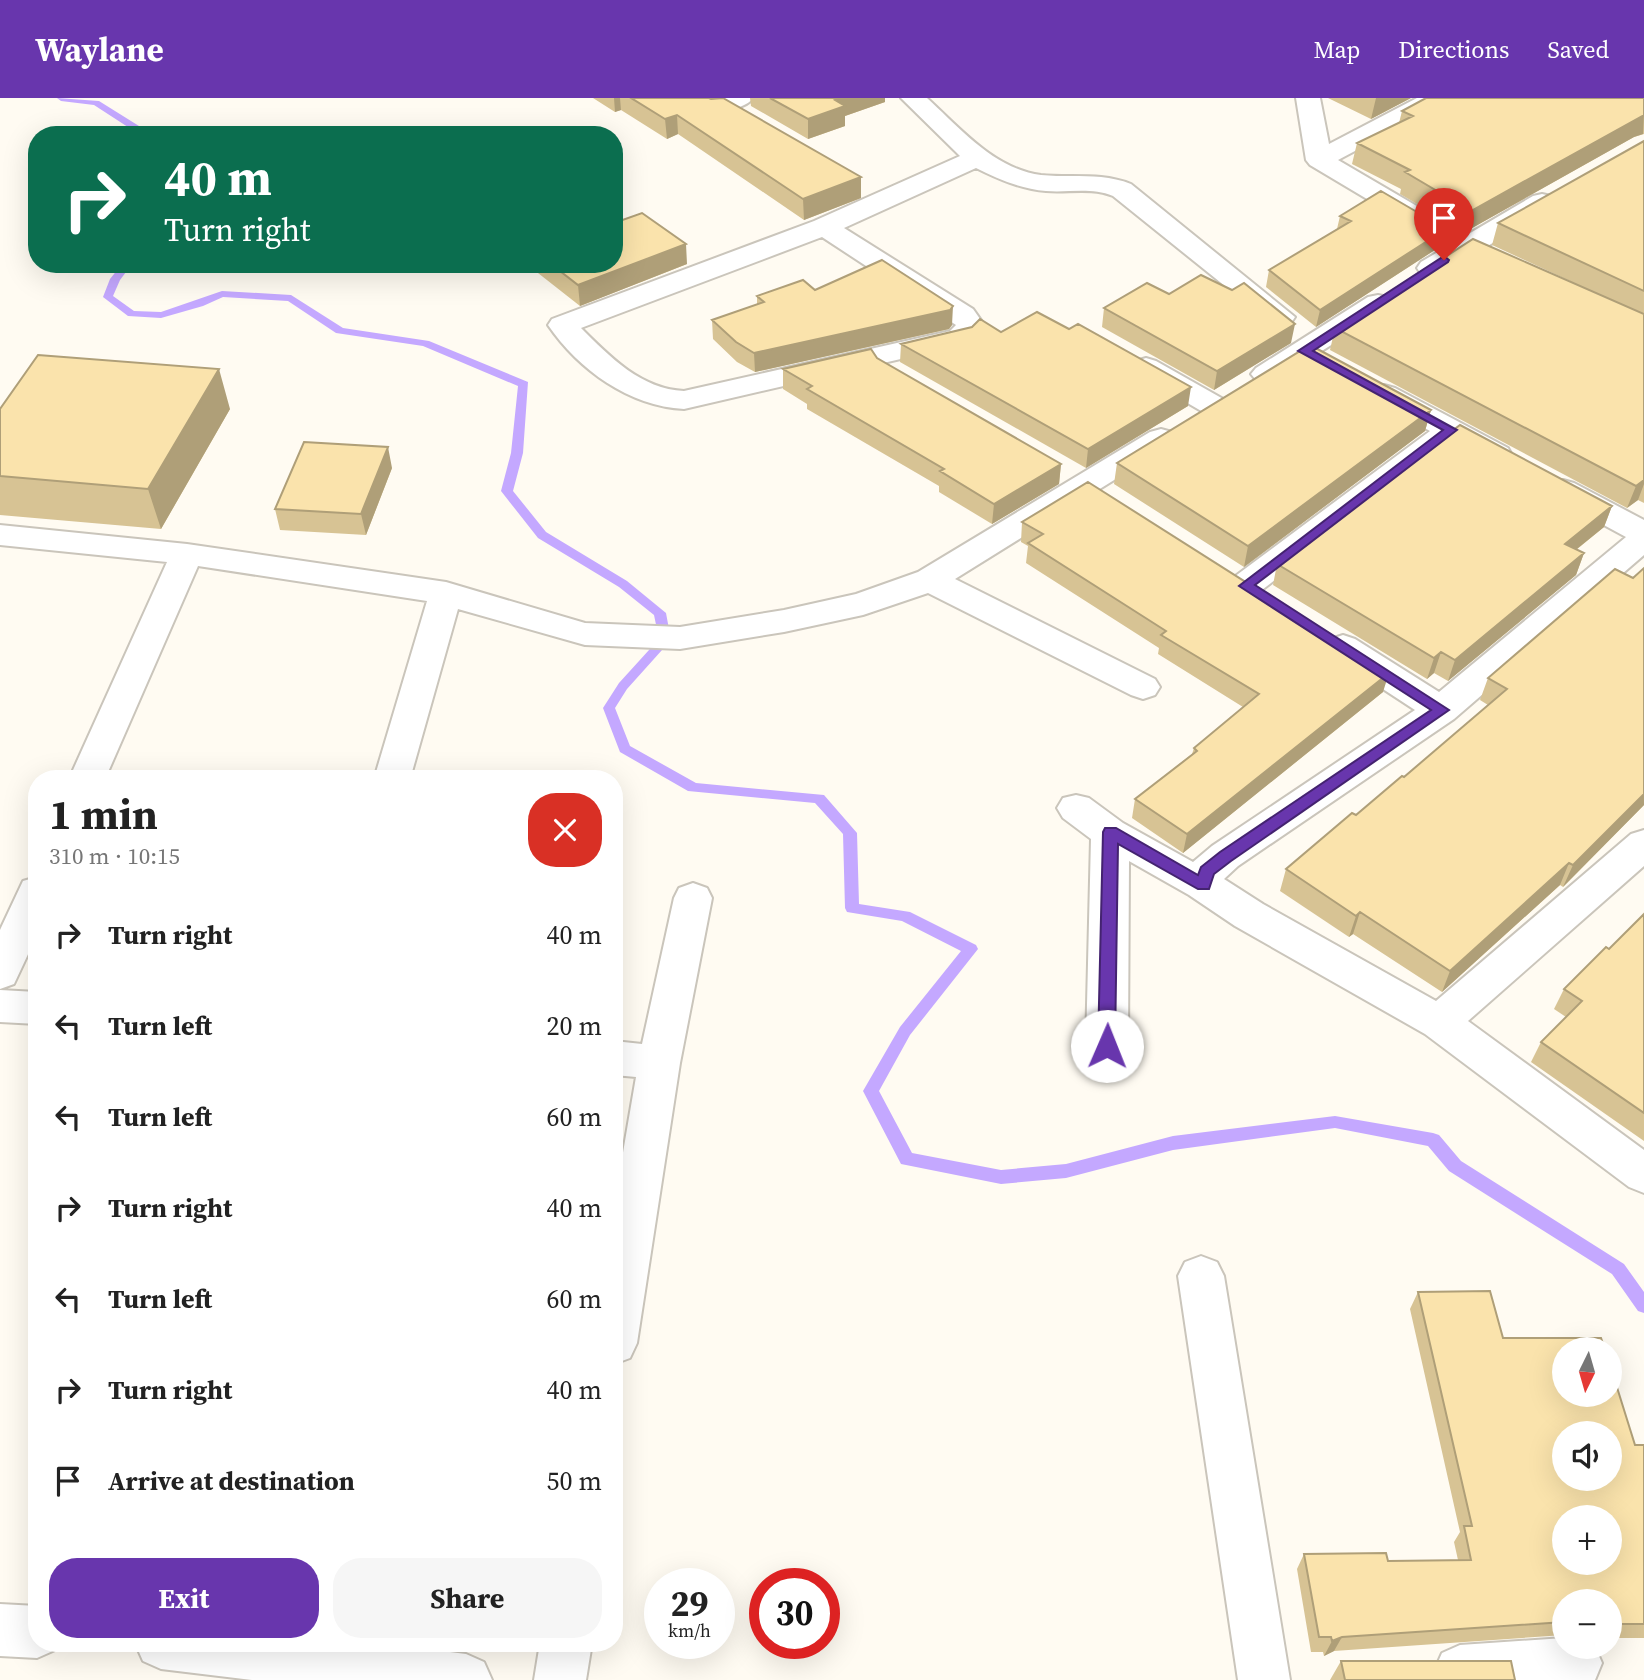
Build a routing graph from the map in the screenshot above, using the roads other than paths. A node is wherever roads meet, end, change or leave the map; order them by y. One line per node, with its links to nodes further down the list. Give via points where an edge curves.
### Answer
1 (913, 98): 4 (street)
2 (1308, 98): 5 (street)
3 (1436, 98): 5 (street)
4 (977, 158): 7 (street, via 875,191); 11 (street, via 1018,178 1042,183 1094,182 1122,190)
5 (1319, 160): 8 (street)
6 (1559, 192): 8 (street)
7 (824, 226): 7 (street, via 963,315 971,326 969,331 881,356 667,401 633,389 562,325)
8 (1465, 246): 9 (street); 11 (street)
9 (1501, 262)
10 (1119, 352): 12 (street)
11 (1325, 359): 12 (street); 13 (street)
12 (1214, 406): 15 (street)
13 (1451, 430): 17 (street); 20 (street)
14 (1051, 464): 15 (street)
15 (1098, 491): 19 (street)
16 (0, 535): 18 (street)
17 (1644, 536): 24 (street)
18 (187, 554): 21 (street); 25 (street)
19 (930, 580): 21 (street, via 863,604 680,638 585,634); 23 (street)
20 (1246, 586)
21 (446, 593): 26 (street)
22 (1315, 629): 24 (street)
23 (1143, 687)
24 (1441, 710): 30 (street, via 1225,856 1207,872)
25 (91, 770)
26 (395, 770)
27 (1076, 808): 28 (street)
28 (1110, 832): 30 (street); 37 (street)
29 (1644, 844): 36 (street)
30 (1203, 885): 36 (street)
31 (693, 898): 39 (street)
32 (28, 911): 33 (street)
33 (0, 973)
34 (0, 1006): 35 (street)
35 (28, 1008)
36 (1439, 1022): 40 (street)
37 (1107, 1046)
38 (623, 1059): 39 (street)
39 (659, 1063): 42 (street)
40 (1644, 1174)
41 (1201, 1276): 51 (street)
42 (623, 1287)
43 (0, 1630): 44 (street)
44 (28, 1632)
45 (235, 1652): 49 (street)
46 (565, 1652): 50 (street)
47 (1576, 1663): 48 (street)
48 (1415, 1674)
49 (466, 1680)
50 (560, 1680)
51 (1264, 1680)

